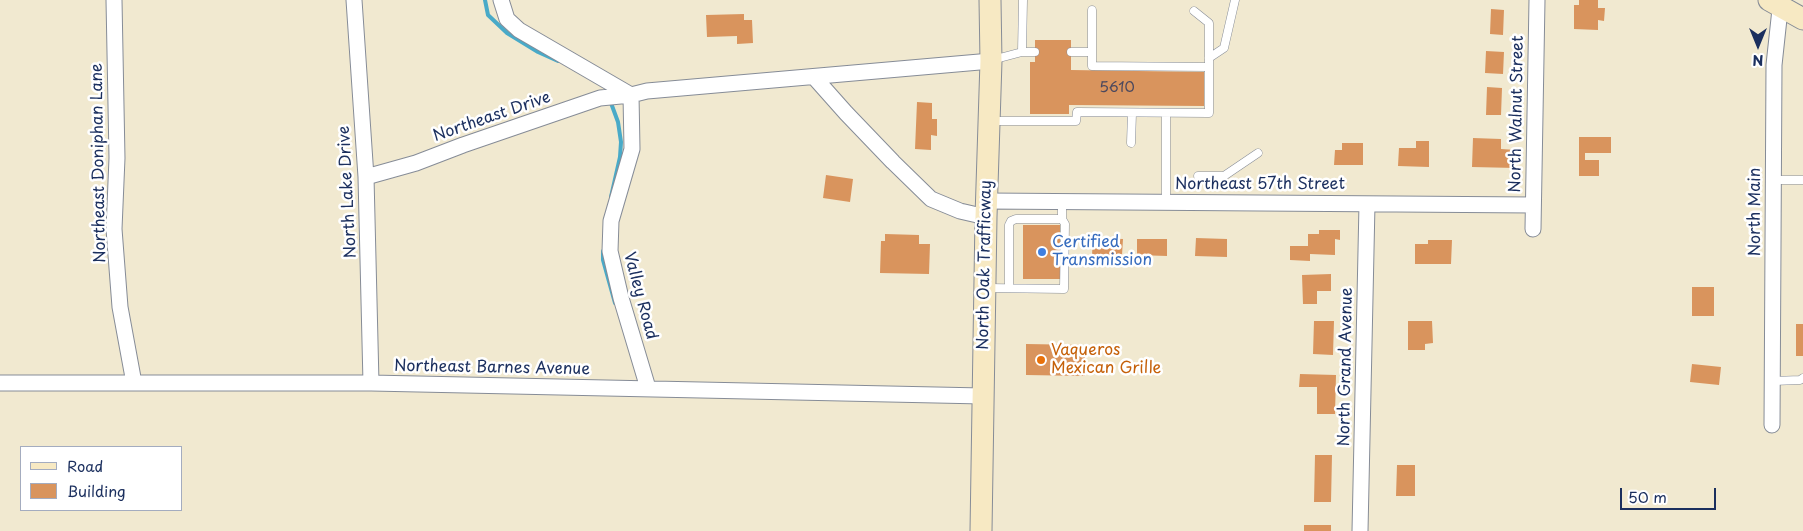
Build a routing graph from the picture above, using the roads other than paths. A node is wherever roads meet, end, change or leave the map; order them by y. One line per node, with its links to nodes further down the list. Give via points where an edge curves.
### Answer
1 (114, 0): 42 (street, Northeast Doniphan Lane, via 117,158 114,230 120,307)
2 (354, 0): 27 (street, North Lake Drive)
3 (500, 0): 20 (street, via 507,19 519,30)
4 (990, 0): 17 (main road, North Oak Trafficway)
5 (1023, 0): 12 (lane)
6 (1235, 0): 16 (lane, via 1224,48)
7 (1537, 0): 33 (street, North Walnut Street)
8 (1777, 2): 11 (main road); 28 (street, North Main)
9 (1092, 10): 15 (lane)
10 (1194, 11): 16 (lane, via 1208,23)
11 (1803, 19)
12 (1022, 52): 13 (lane); 17 (lane)
13 (1035, 52)
14 (1071, 52): 15 (lane)
15 (1092, 52): 18 (lane, via 1092,66)
16 (1209, 58): 18 (lane)
17 (990, 61): 19 (street, Northeast Drive); 23 (main road, North Oak Trafficway)
18 (1209, 67): 22 (lane, via 1209,114)
19 (814, 77): 20 (street, Northeast Drive); 34 (street, Northeast 57th Street, via 931,199 960,211)
20 (631, 95): 27 (street, Northeast Drive, via 600,98 416,163); 44 (street, Valley Road, via 632,149 611,221 610,251 620,298)
21 (1132, 113): 22 (lane); 23 (lane, via 1077,112 1076,121); 24 (lane)
22 (1166, 113): 31 (lane)
23 (988, 121): 34 (main road, North Oak Trafficway)
24 (1131, 143)
25 (1258, 153): 26 (lane, via 1224,176)
26 (1198, 176)
27 (366, 177): 43 (street, North Lake Drive)
28 (1774, 180): 29 (lane); 40 (street, North Main)
29 (1803, 180)
30 (1062, 201): 31 (street, Northeast 57th Street); 34 (street, Northeast 57th Street); 35 (lane)
31 (1166, 202): 32 (street, Northeast 57th Street)
32 (1367, 204): 33 (street, Northeast 57th Street); 48 (street, North Grand Avenue)
33 (1533, 205): 36 (street, North Walnut Street)
34 (986, 209): 37 (main road, North Oak Trafficway)
35 (1062, 219): 38 (lane, via 1011,221); 38 (lane, via 1065,224 1064,289)
36 (1533, 229)
37 (984, 288): 38 (lane); 45 (main road, North Oak Trafficway)
38 (1009, 288)
39 (1, 381): 42 (street, Northeast Barnes Avenue)
40 (1772, 381): 41 (lane); 46 (street, North Main)
41 (1802, 381)
42 (134, 383): 43 (street, Northeast Barnes Avenue)
43 (371, 383): 44 (street, Northeast Barnes Avenue)
44 (648, 388): 45 (street, Northeast Barnes Avenue)
45 (983, 396): 47 (main road, North Oak Trafficway)
46 (1772, 425)
47 (981, 531)
48 (1360, 531)

